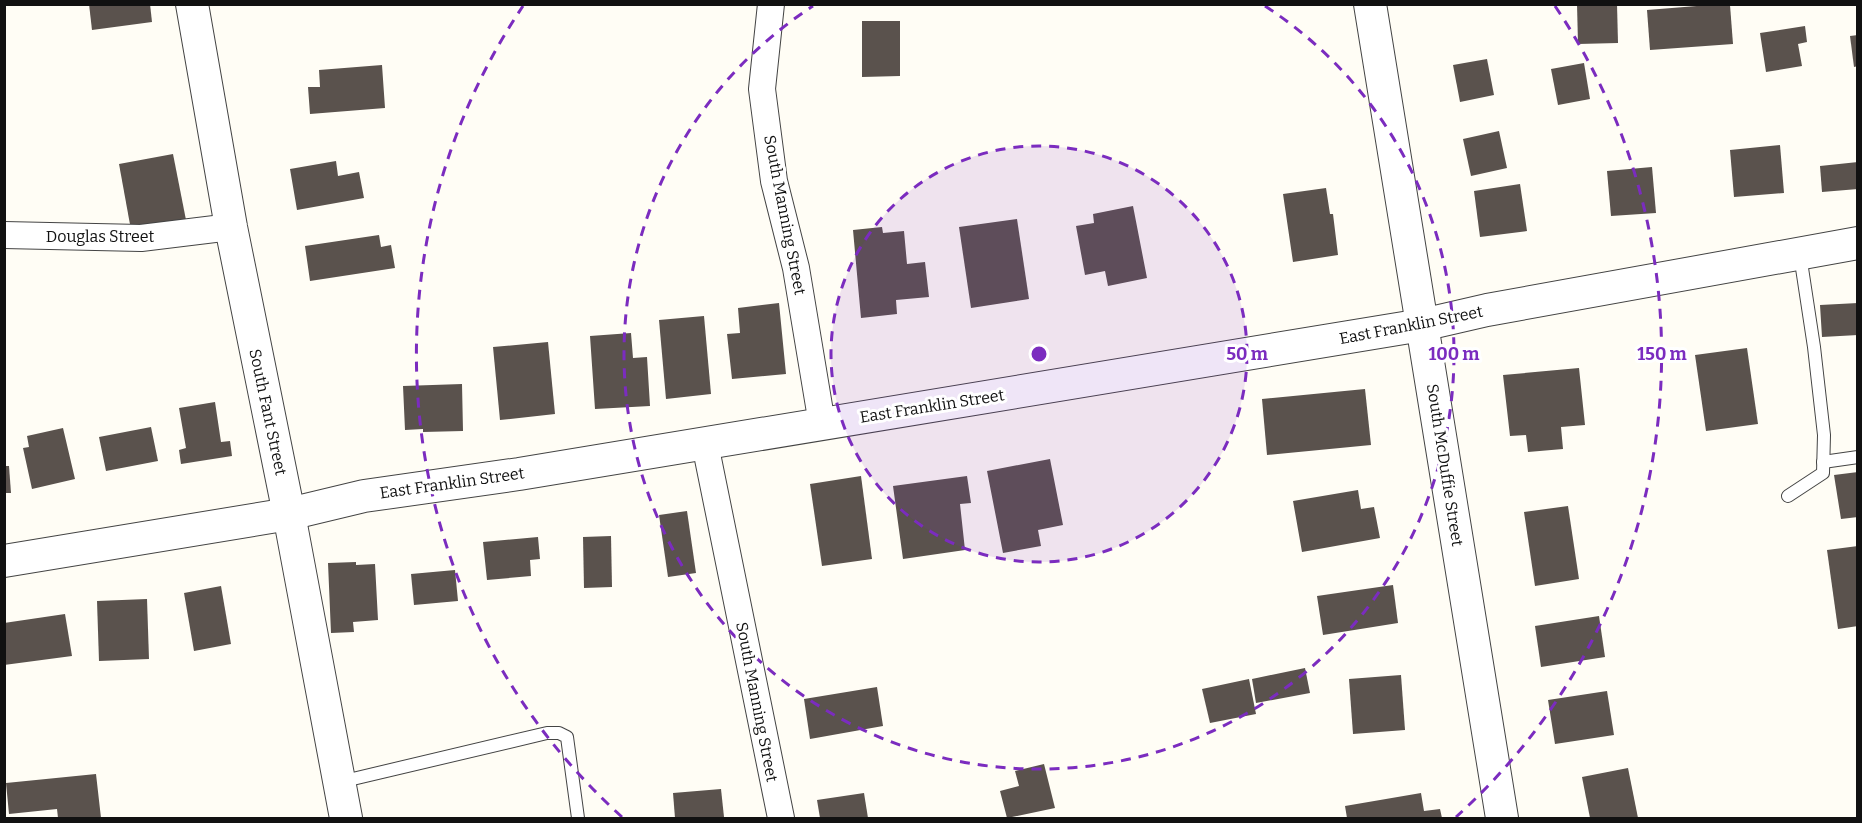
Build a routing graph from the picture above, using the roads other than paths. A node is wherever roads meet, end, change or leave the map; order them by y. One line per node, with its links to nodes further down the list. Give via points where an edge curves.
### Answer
1 (192, 4): 4 (street, South Fant Street)
2 (771, 4): 9 (street, South Manning Street, via 762,89 774,181 796,268)
3 (1370, 4): 8 (street, South McDuffie Street)
4 (231, 227): 5 (street, Douglas Street, via 141,238); 14 (street, South Fant Street)
5 (4, 236)
6 (1857, 243): 7 (street, East Franklin Street)
7 (1800, 254): 8 (street, East Franklin Street); 12 (lane, via 1824,435)
8 (1422, 325): 9 (street, East Franklin Street); 20 (street, South McDuffie Street)
9 (822, 424): 10 (street, East Franklin Street)
10 (705, 444): 14 (street, East Franklin Street, via 364,496); 19 (street, South Manning Street)
11 (1857, 457): 12 (lane)
12 (1823, 462): 13 (lane, via 1823,473)
13 (1788, 496)
14 (289, 514): 15 (street, East Franklin Street); 16 (street, South Fant Street)
15 (4, 561)
16 (340, 782): 17 (street, South Fant Street); 18 (lane, via 559,733 567,737)
17 (346, 819)
18 (578, 819)
19 (781, 819)
20 (1502, 819)

